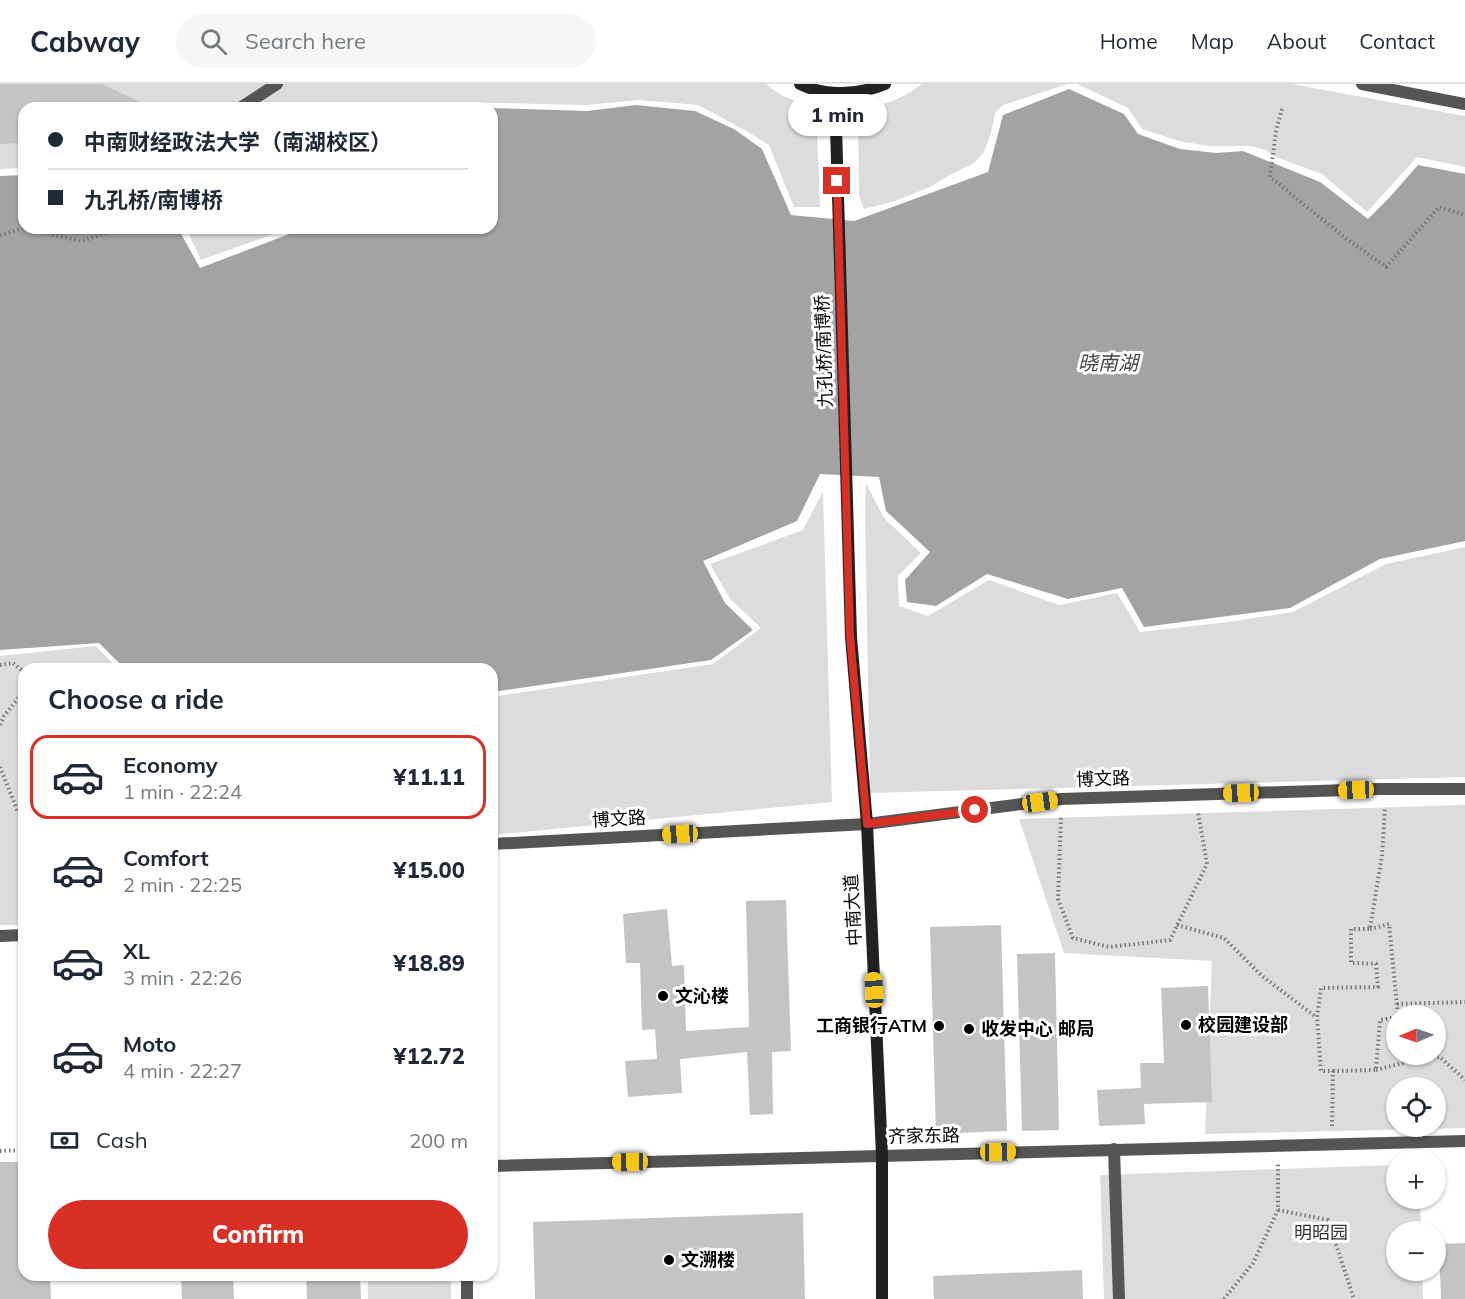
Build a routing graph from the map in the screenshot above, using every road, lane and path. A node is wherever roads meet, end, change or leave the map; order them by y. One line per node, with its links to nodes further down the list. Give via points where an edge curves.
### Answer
1 (277, 84): 6 (street)
2 (800, 84): 5 (main road)
3 (885, 84): 5 (main road, via 860,92)
4 (1362, 84): 7 (street)
5 (835, 93): 14 (main road, 九孔桥/南博桥)
6 (249, 102)
7 (1465, 104)
8 (1282, 109): 9 (path, via 1270,177 1386,267 1439,207)
9 (1465, 215)
10 (18, 230): 13 (path)
11 (50, 234): 12 (path, via 81,241)
12 (103, 234)
13 (0, 236)
14 (847, 520): 25 (main road, 中南大道, via 850,636)
15 (0, 665): 16 (path, via 13,663)
16 (18, 667)
17 (18, 698): 18 (path)
18 (0, 725)
19 (0, 767): 24 (path)
20 (1387, 789): 21 (street, 博文路); 22 (street, 博文路); 28 (path, via 1382,855)
21 (1465, 789)
22 (1195, 794): 23 (street, 博文路); 27 (path, via 1207,864)
23 (1061, 799): 25 (street, 博文路); 27 (path, via 1058,899 1074,939 1109,947 1170,940)
24 (18, 812)
25 (867, 824): 26 (street, 博文路); 44 (main road, 中南大道)
26 (498, 844)
27 (1177, 925): 33 (path, via 1224,938 1262,976)
28 (1370, 928): 32 (path, via 1389,924); 33 (path, via 1351,929 1351,963 1376,964 1378,987 1321,988)
29 (18, 935): 30 (street)
30 (0, 936)
31 (1465, 1002): 32 (path)
32 (1397, 1004)
33 (1317, 1017): 36 (path, via 1321,1071)
34 (1386, 1019): 35 (path, via 1380,1020)
35 (1376, 1070): 36 (path); 37 (path, via 1440,1057)
36 (1333, 1071): 39 (path)
37 (1465, 1080)
38 (1465, 1141): 39 (street, 齐家东路)
39 (1332, 1144): 40 (street, 齐家东路)
40 (1278, 1146): 41 (street, 齐家东路); 46 (path)
41 (1114, 1149): 44 (street, 齐家东路); 50 (street)
42 (18, 1150): 43 (path)
43 (0, 1151)
44 (882, 1155): 45 (street, 齐家东路); 49 (main road, 中南大道)
45 (498, 1166)
46 (1278, 1210): 51 (path, via 1253,1263); 52 (path, via 1328,1220)
47 (467, 1281): 48 (street)
48 (467, 1299)
49 (882, 1299)
50 (1119, 1299)
51 (1224, 1299)
52 (1354, 1299)

